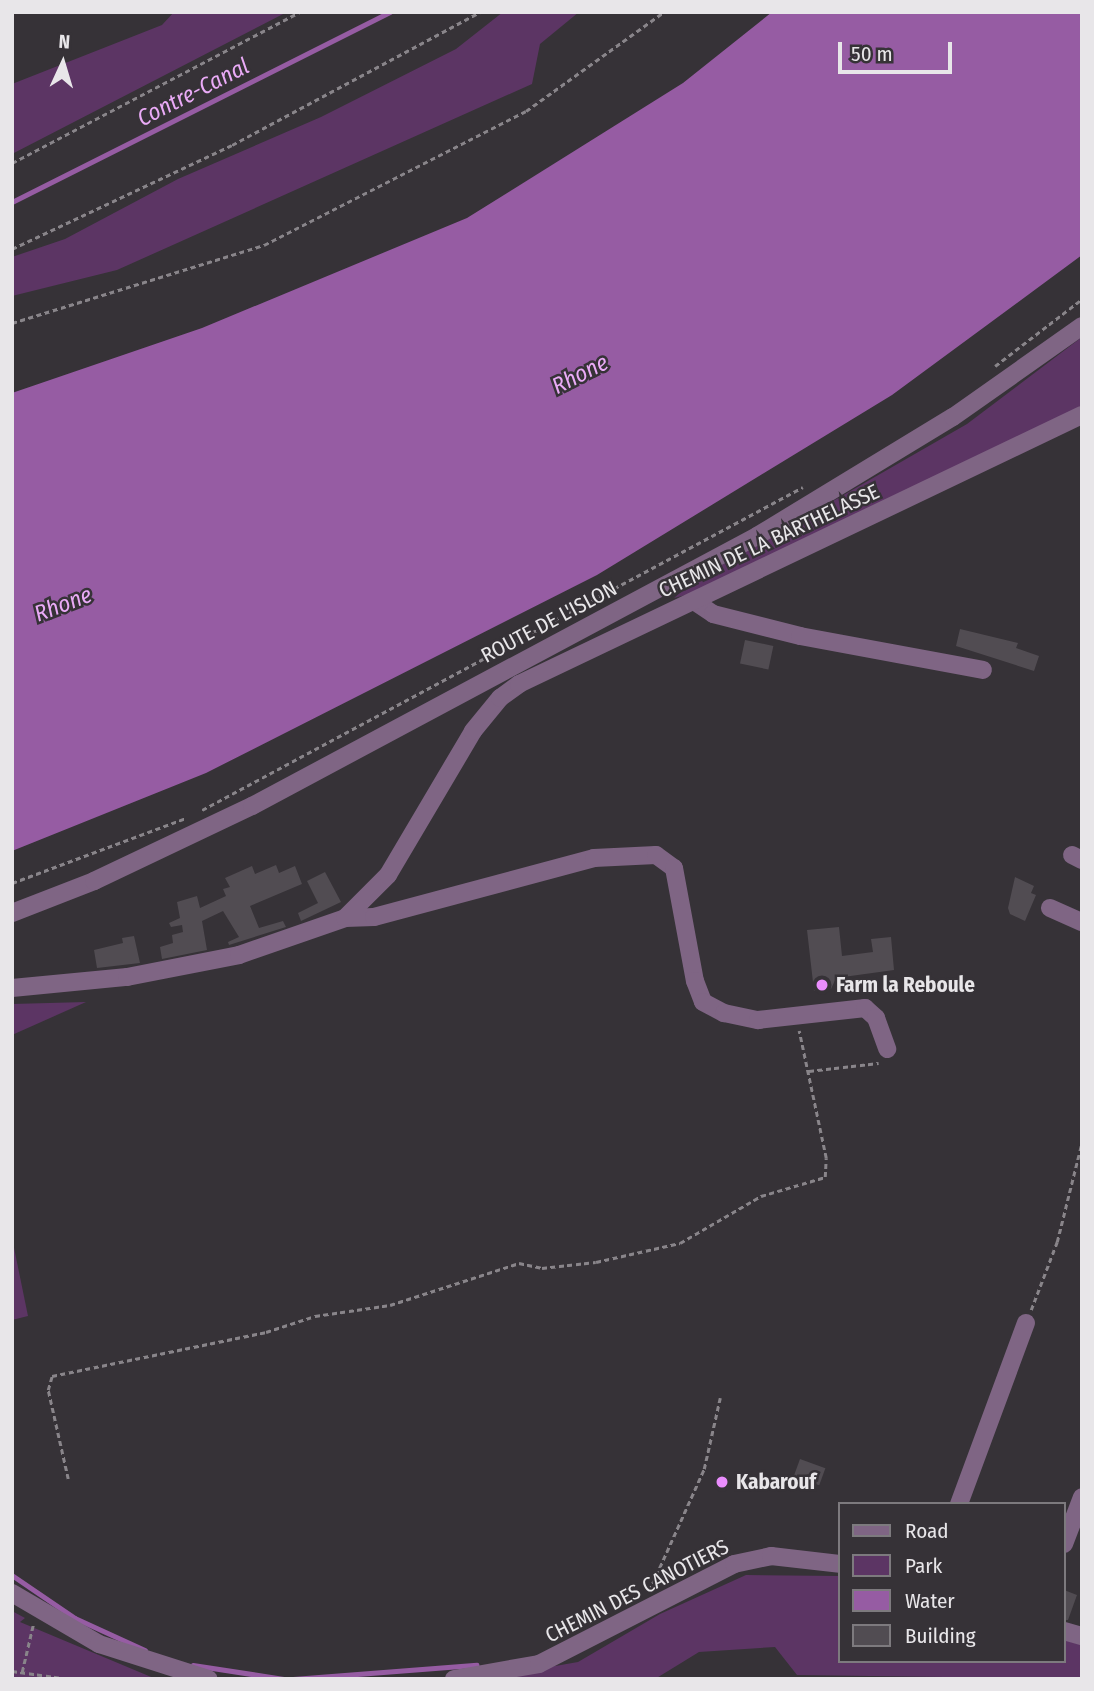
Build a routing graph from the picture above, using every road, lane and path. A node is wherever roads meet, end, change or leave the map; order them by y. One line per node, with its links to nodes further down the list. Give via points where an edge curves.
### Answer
1 (300, 12): 4 (path)
2 (480, 12): 5 (path, via 232,145)
3 (664, 12): 7 (path, via 526,111 264,245)
4 (12, 163)
5 (12, 249)
6 (1082, 299): 9 (path)
7 (12, 323)
8 (1082, 326): 16 (street, ROUTE DE L'ISLON, via 953,418 757,536 252,806 94,881)
9 (987, 372)
10 (1082, 415): 12 (street, CHEMIN DE LA BARTHELASSE)
11 (808, 484): 14 (path, via 192,816)
12 (694, 601): 13 (street, via 713,614 800,636); 17 (street, CHEMIN DE LA BARTHELASSE, via 519,684 500,698 473,731 387,875)
13 (983, 670)
14 (12, 883)
15 (1050, 908): 18 (street)
16 (12, 913)
17 (345, 918): 21 (street, CHEMIN DE LA BARTHELASSE, via 239,955 127,977); 22 (street, via 374,916 594,858 656,855 674,868 703,1002 724,1013 758,1020)
18 (1082, 922)
19 (12, 982): 21 (street)
20 (12, 988): 21 (street, CHEMIN DE LA BARTHELASSE)
21 (34, 988)
22 (793, 1017): 23 (street, via 865,1008 876,1018); 24 (path)
23 (887, 1049): 24 (path, via 880,1063)
24 (810, 1071): 28 (path, via 826,1158 825,1177 761,1196 680,1243 596,1262 542,1268 519,1262 390,1305 315,1316 266,1332 52,1376 48,1390)
25 (1081, 1146): 26 (path, via 1058,1242)
26 (1026, 1323): 30 (street)
27 (720, 1398): 34 (path, via 704,1469 650,1581)
28 (68, 1479)
29 (1082, 1497): 31 (street)
30 (960, 1502)
31 (1066, 1539)
32 (838, 1564): 34 (street, CHEMIN DES CANOTIERS, via 771,1556 734,1564)
33 (12, 1593): 35 (street)
34 (647, 1609): 38 (street, CHEMIN DES CANOTIERS, via 566,1653)
35 (63, 1623): 37 (path, via 51,1630 35,1623 28,1633); 40 (street, via 144,1661)
36 (12, 1671): 37 (path)
37 (22, 1672): 39 (path)
38 (496, 1677): 41 (street, CHEMIN DES CANOTIERS)
39 (69, 1679)
40 (209, 1679)
41 (454, 1679)

